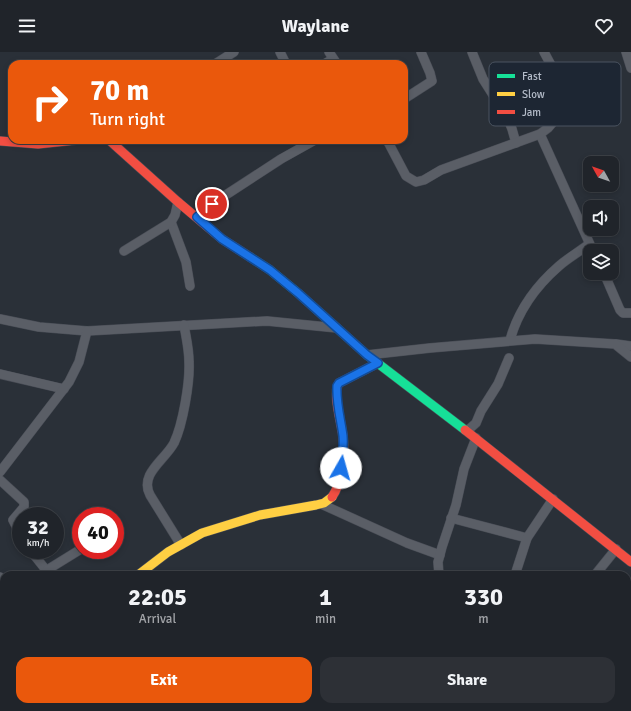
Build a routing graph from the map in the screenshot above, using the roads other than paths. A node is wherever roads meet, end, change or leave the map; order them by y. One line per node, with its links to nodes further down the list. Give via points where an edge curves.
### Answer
1 (234, 52): 6 (street)
2 (421, 52): 10 (street, via 432,81)
3 (472, 52): 9 (street)
4 (544, 52): 7 (street)
5 (626, 52): 8 (street)
6 (221, 60)
7 (549, 62)
8 (631, 68)
9 (489, 88)
10 (408, 96)
11 (510, 126): 14 (street)
12 (550, 126): 13 (street)
13 (540, 134): 14 (street); 23 (street)
14 (516, 143): 19 (street, via 441,170 416,182 406,176)
15 (27, 144): 16 (street)
16 (51, 144)
17 (113, 144): 20 (street)
18 (308, 144): 21 (street, via 212,204)
19 (389, 144)
20 (178, 202): 21 (street); 22 (street)
21 (197, 217): 31 (street, via 222,239 270,270)
22 (171, 222): 24 (street); 27 (street, via 186,262)
23 (590, 244)
24 (124, 251)
25 (583, 252): 33 (street, via 559,265 535,292 522,308)
26 (607, 280): 28 (street, via 620,310 623,313)
27 (190, 286)
28 (631, 313)
29 (0, 319): 32 (street, via 39,327)
30 (184, 325): 31 (street, via 267,321); 32 (street); 51 (street, via 189,372 179,429 173,444 153,470 147,484 150,495)
31 (337, 328): 36 (street)
32 (87, 331): 41 (street, via 79,362)
33 (510, 340): 34 (street); 36 (street)
34 (615, 344): 35 (street); 37 (street)
35 (631, 346)
36 (367, 355): 39 (street)
37 (631, 357)
38 (509, 358): 42 (street, via 476,423)
39 (378, 363): 42 (street); 47 (street, via 337,386 344,450 334,495 329,501)
40 (0, 374): 41 (street)
41 (64, 389): 44 (street)
42 (467, 431): 43 (street)
43 (476, 438): 46 (street); 49 (street, via 464,469)
44 (0, 472)
45 (0, 480): 48 (street, via 24,502)
46 (553, 498): 50 (street); 52 (street)
47 (321, 504): 51 (street, via 247,519 202,533); 53 (street, via 407,543)
48 (24, 507)
49 (451, 518): 50 (street); 53 (street)
50 (527, 538): 61 (street)
51 (181, 545): 59 (street)
52 (616, 550): 56 (street); 62 (street)
53 (440, 554): 60 (street)
54 (72, 556): 58 (street)
55 (37, 559): 57 (street)
56 (631, 562)
57 (46, 571)
58 (51, 571)
59 (143, 571)
60 (439, 571)
61 (516, 571)
62 (598, 571)

